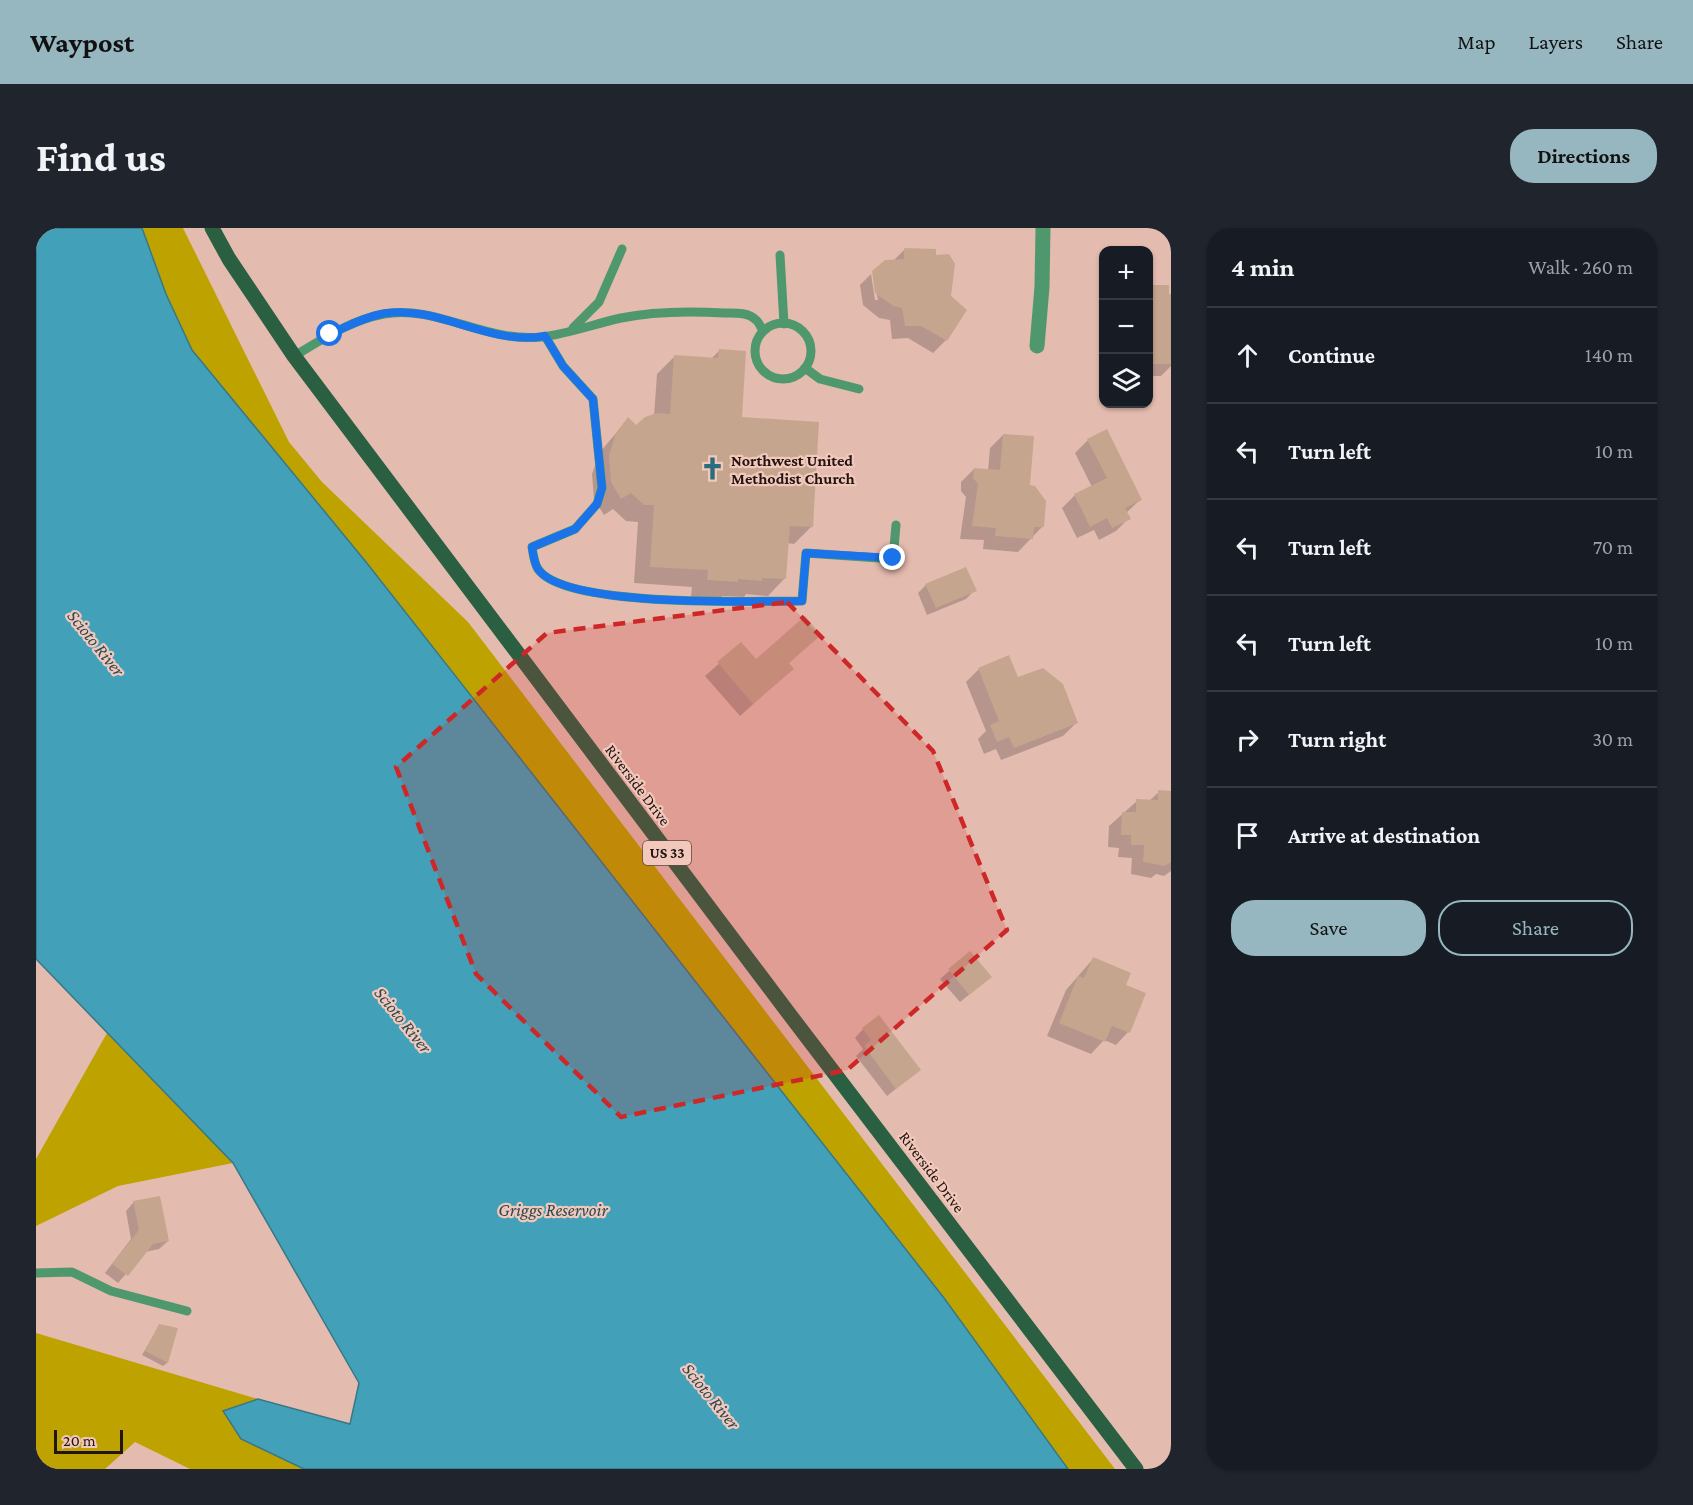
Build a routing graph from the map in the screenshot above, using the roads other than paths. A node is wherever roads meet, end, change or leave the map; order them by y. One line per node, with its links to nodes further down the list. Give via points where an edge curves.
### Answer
1 (212, 228): 10 (main road, Riverside Drive / US 33)
2 (1042, 228): 9 (street)
3 (622, 249): 7 (lane, via 599,302 581,323)
4 (780, 255): 5 (lane)
5 (784, 324): 6 (lane); 11 (lane, via 797,327 809,342)
6 (763, 331): 7 (lane, via 755,318 745,314 691,311 622,318); 11 (lane, via 755,356 764,372 780,379)
7 (566, 332): 8 (lane)
8 (545, 336): 10 (lane, via 497,336 436,317 386,313 330,334); 13 (lane, via 563,366 593,399 602,488 597,504 575,529 532,547 538,569 548,577 610,595 658,601 802,601 806,553 893,558)
9 (1037, 346)
10 (294, 356): 16 (main road, Riverside Drive / US 33)
11 (805, 368): 12 (lane, via 820,379)
12 (859, 388)
13 (896, 525)
14 (36, 1273): 15 (lane, via 72,1272 111,1291)
15 (187, 1311)
16 (1136, 1469)

